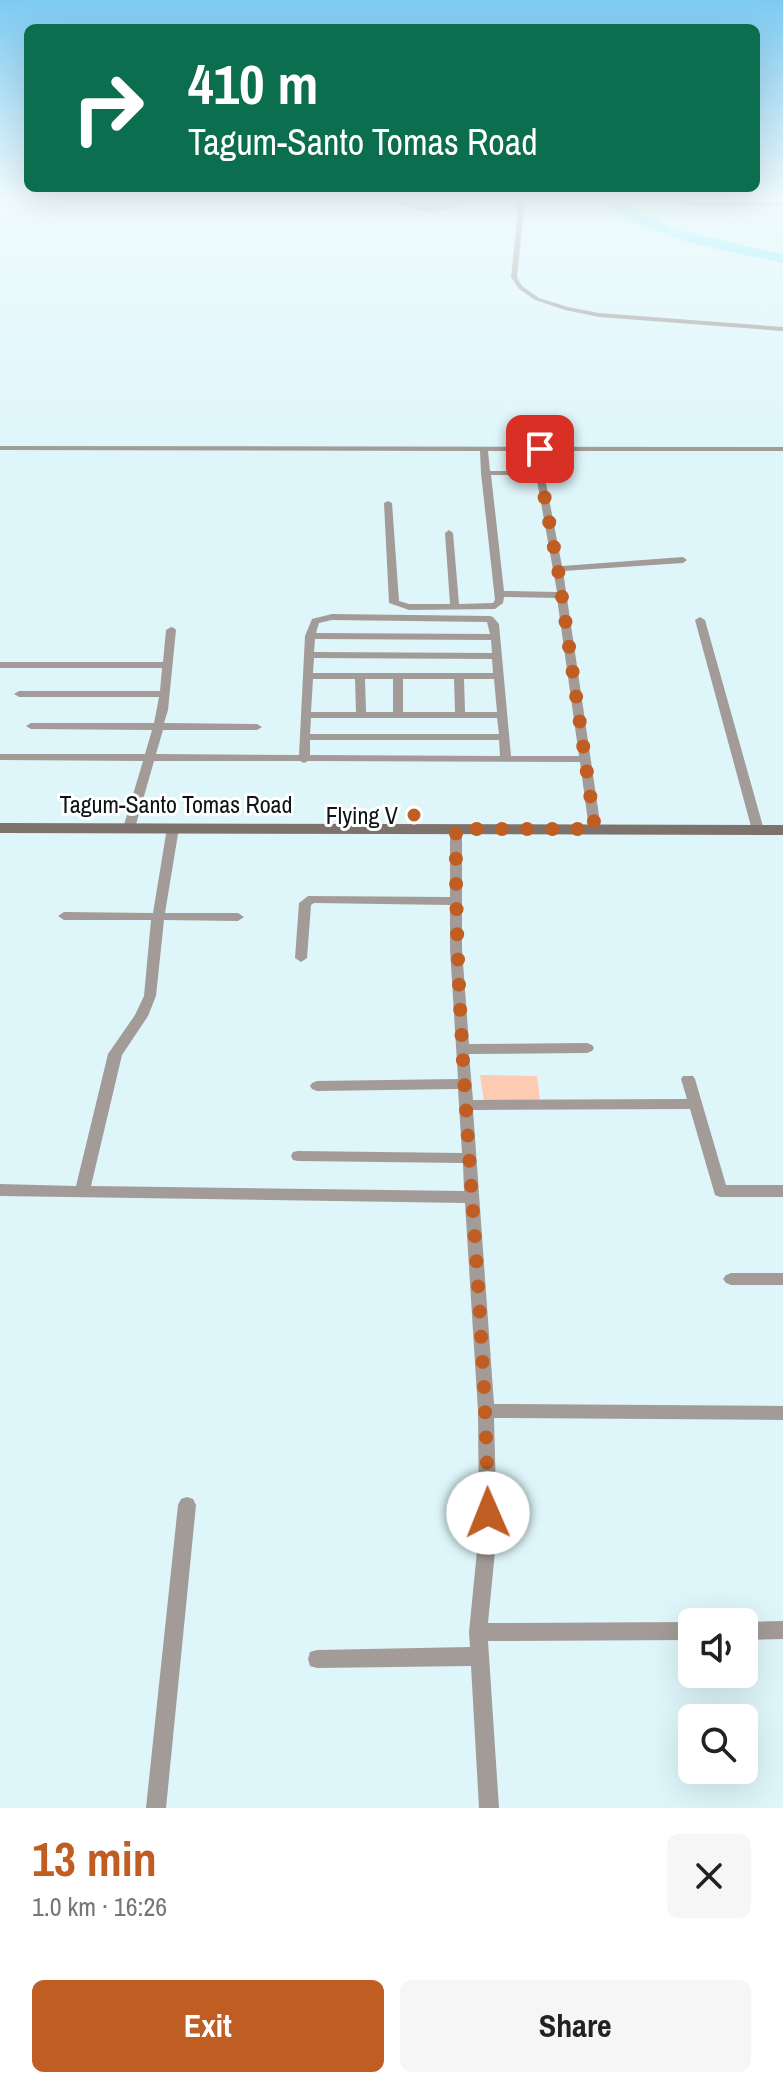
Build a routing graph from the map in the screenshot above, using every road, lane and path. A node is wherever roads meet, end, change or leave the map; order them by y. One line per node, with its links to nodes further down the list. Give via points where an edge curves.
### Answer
1 (517, 281): 2 (street, via 537,299 599,315)
2 (783, 329)
3 (0, 448): 4 (street)
4 (484, 449): 5 (street); 7 (street)
5 (540, 449): 6 (street); 8 (street)
6 (783, 449)
7 (485, 473): 8 (street); 13 (street)
8 (540, 473): 12 (street)
9 (388, 503): 15 (street, via 394,603)
10 (449, 533): 15 (street)
11 (683, 560): 12 (street)
12 (558, 569): 14 (street)
13 (499, 594): 14 (street); 15 (street, via 495,606)
14 (562, 595): 44 (street)
15 (455, 607)
16 (700, 620): 51 (street)
17 (171, 630): 23 (street)
18 (310, 636): 19 (street); 19 (street, via 315,621 324,618 464,617 490,619); 20 (street)
19 (495, 637): 21 (street)
20 (309, 655): 21 (street); 24 (street)
21 (497, 656): 28 (street)
22 (0, 665): 23 (street)
23 (165, 665): 30 (street)
24 (307, 676): 25 (street); 31 (street)
25 (360, 676): 26 (street); 33 (street)
26 (398, 676): 27 (street); 34 (street)
27 (459, 676): 28 (street); 35 (street)
28 (499, 676): 32 (street)
29 (19, 694): 30 (street)
30 (164, 694): 37 (street)
31 (305, 715): 33 (street); 39 (street)
32 (501, 715): 35 (street); 40 (street)
33 (361, 716): 34 (street)
34 (398, 716): 35 (street)
35 (460, 716)
36 (31, 726): 37 (street)
37 (158, 726): 38 (street); 42 (street)
38 (257, 727)
39 (304, 737): 40 (street); 45 (street)
40 (503, 737): 43 (street)
41 (0, 757): 42 (street)
42 (148, 757): 45 (street); 47 (street)
43 (506, 759): 44 (street); 45 (street)
44 (584, 759): 50 (street)
45 (304, 760)
46 (0, 828): 47 (main road, Tagum-Santo Tomas Road)
47 (129, 828): 48 (main road, Tagum-Santo Tomas Road)
48 (173, 828): 49 (main road, Tagum-Santo Tomas Road); 55 (street)
49 (456, 829): 50 (main road, Tagum-Santo Tomas Road); 53 (street)
50 (595, 829): 51 (main road, Tagum-Santo Tomas Road)
51 (758, 830): 52 (main road, Tagum-Santo Tomas Road)
52 (783, 830)
53 (455, 901): 57 (street, via 312,899 305,903); 59 (street)
54 (64, 916): 55 (street)
55 (158, 916): 56 (street); 69 (street, via 150,996 115,1054)
56 (238, 917)
57 (301, 958)
58 (587, 1048): 59 (street)
59 (462, 1049): 61 (street)
60 (688, 1079): 63 (street)
61 (465, 1084): 62 (street); 64 (street)
62 (317, 1086)
63 (693, 1104): 64 (street); 68 (street, via 720,1191)
64 (468, 1105): 66 (street)
65 (298, 1156): 66 (street)
66 (470, 1158): 70 (street)
67 (0, 1190): 69 (street)
68 (783, 1191)
69 (82, 1192): 70 (street)
70 (471, 1197): 73 (street)
71 (731, 1279): 72 (street)
72 (783, 1279)
73 (486, 1411): 74 (street); 79 (street, via 488,1531)
74 (783, 1413)
75 (187, 1505): 82 (street)
76 (783, 1630): 78 (street)
77 (678, 1631): 79 (street)
78 (758, 1631)
79 (478, 1632): 80 (street)
80 (479, 1656): 81 (street); 83 (street)
81 (317, 1659)
82 (156, 1808)
83 (489, 1808)

